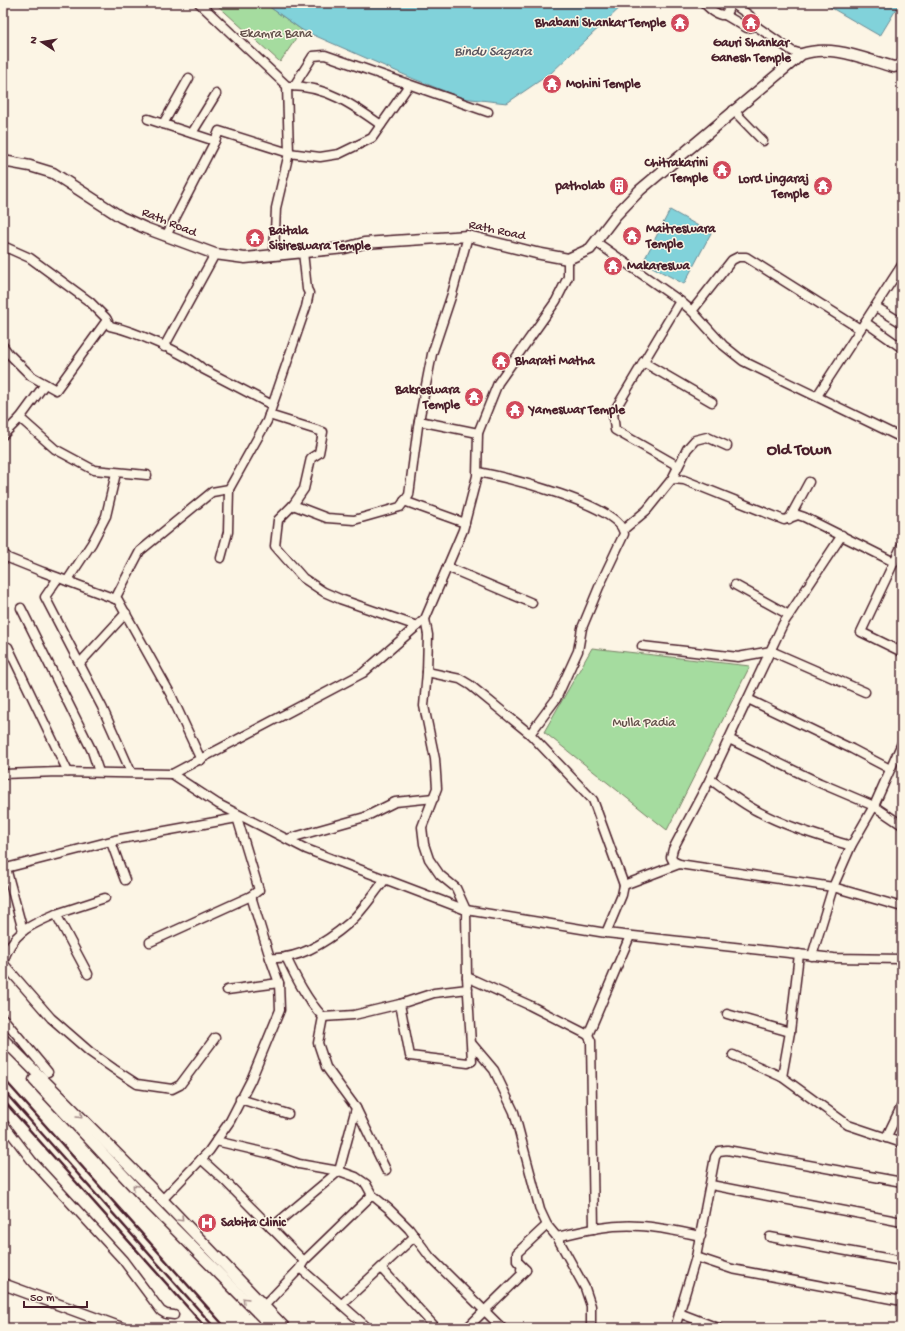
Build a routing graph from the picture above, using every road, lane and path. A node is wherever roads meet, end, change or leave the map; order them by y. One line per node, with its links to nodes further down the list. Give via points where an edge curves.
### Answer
1 (199, 3): 10 (street)
2 (704, 3): 4 (street, via 717,14)
3 (732, 3): 4 (street); 5 (street, via 750,16)
4 (725, 15): 5 (street, via 747,28)
5 (756, 26): 6 (street, via 792,51)
6 (802, 54): 7 (street, via 813,50 836,51 894,67); 12 (street)
7 (902, 65)
8 (189, 78): 15 (street)
9 (409, 85): 10 (street, via 317,54 309,60); 13 (street); 16 (street)
10 (291, 86): 16 (street, via 318,89 334,95); 20 (street)
11 (216, 94): 17 (street)
12 (733, 110): 19 (street); 24 (street, via 640,190 616,215)
13 (488, 112)
14 (148, 119): 15 (street)
15 (163, 124): 17 (street)
16 (381, 125): 20 (street, via 372,138 339,154 320,156)
17 (192, 133): 18 (street)
18 (216, 141): 20 (street, via 219,131); 22 (street)
19 (763, 141)
20 (290, 153): 28 (street, via 276,208)
21 (3, 161): 22 (street, Rath Road, via 53,173 121,217)
22 (166, 236): 27 (street, Rath Road)
23 (468, 236): 26 (street, Rath Road, via 364,243 345,248); 29 (street, Rath Road); 47 (street, via 432,354)
24 (596, 242): 29 (street, via 590,249); 31 (street)
25 (3, 246): 34 (street, via 30,258 90,302)
26 (303, 252): 28 (street, Rath Road); 44 (street, via 309,293 297,337)
27 (215, 254): 28 (street, Rath Road, via 245,258); 38 (street)
28 (274, 255)
29 (568, 259): 48 (street, via 568,277 556,301 498,383)
30 (902, 265): 32 (street)
31 (680, 301): 33 (street); 40 (street)
32 (876, 307): 35 (street); 36 (street)
33 (692, 311): 36 (street, via 732,260 738,256 746,257); 42 (street, via 723,345 743,361)
34 (107, 320): 38 (street, via 110,326 132,332); 41 (street, via 56,390)
35 (902, 323)
36 (862, 326): 39 (street); 42 (street)
37 (3, 346): 41 (street, via 31,376)
38 (164, 347): 44 (street, via 194,360 203,369)
39 (902, 348)
40 (643, 362): 43 (street); 52 (street, via 613,413 615,430)
41 (45, 384): 46 (street)
42 (817, 396): 50 (street)
43 (712, 402)
44 (272, 405): 45 (street)
45 (269, 415): 58 (street); 60 (street, via 323,432 319,453 311,458 304,489)
46 (20, 418): 49 (street); 54 (street, via 55,449 94,470)
47 (419, 421): 48 (street); 59 (street, via 409,495)
48 (478, 433): 53 (street)
49 (3, 435)
50 (902, 438)
51 (727, 446): 52 (street, via 707,437 695,440)
52 (678, 466): 56 (street)
53 (478, 472): 62 (street); 63 (street, via 517,480 572,498 601,512 619,524)
54 (116, 473): 55 (street); 71 (street, via 106,516)
55 (147, 475)
56 (672, 479): 61 (street, via 684,480 779,519); 63 (street, via 647,510)
57 (809, 482): 61 (street)
58 (229, 489): 67 (street, via 228,532); 73 (street, via 212,492 140,550)
59 (404, 501): 60 (street, via 400,507 354,520 327,518); 62 (street)
60 (293, 505): 79 (street, via 278,520 275,546 303,578 340,599)
61 (788, 520): 64 (street, via 798,515)
62 (465, 523): 69 (street)
63 (623, 530): 88 (street, via 624,534 598,587 582,628 578,652 556,699)
64 (842, 535): 68 (street); 77 (street)
65 (902, 545): 68 (street)
66 (3, 553): 70 (street, via 8,558)
67 (221, 558)
68 (894, 562): 83 (street, via 861,632)
69 (447, 567): 74 (street); 78 (street)
70 (58, 578): 71 (street); 84 (street, via 45,597)
71 (67, 581): 73 (street)
72 (735, 585): 77 (street)
73 (115, 599): 76 (street)
74 (532, 603)
75 (21, 608): 94 (street, via 92,751)
76 (126, 613): 84 (street); 91 (street, via 171,695)
77 (789, 615): 82 (street)
78 (425, 619): 79 (street); 85 (street, via 428,635)
79 (417, 626): 91 (street, via 363,673)
80 (642, 646): 82 (street, via 738,658)
81 (3, 651): 93 (street, via 8,647)
82 (771, 651): 86 (street); 87 (street)
83 (902, 652)
84 (80, 663): 95 (street)
85 (427, 672): 88 (street, via 460,679 470,685); 99 (street, via 424,706 437,774)
86 (865, 692)
87 (748, 699): 89 (street); 92 (street, via 852,748)
88 (530, 734): 109 (street, via 593,800)
89 (729, 739): 98 (street); 100 (street)
90 (902, 743): 92 (street)
91 (201, 760): 97 (street)
92 (890, 769): 100 (street)
93 (68, 772): 94 (street); 96 (street)
94 (99, 772): 95 (street)
95 (131, 772): 97 (street)
96 (3, 774)
97 (172, 774): 101 (street)
98 (710, 779): 105 (street, via 759,812); 106 (street, via 673,849 671,857)
99 (434, 798): 103 (street, via 395,802 365,817); 114 (street, via 422,827 424,844 429,859 440,875 456,888)
100 (874, 806): 102 (street); 105 (street)
101 (236, 815): 103 (street); 104 (street); 111 (street, via 259,890)
102 (902, 825)
103 (287, 839): 108 (street)
104 (111, 842): 107 (street); 116 (street, via 6,868)
105 (851, 846): 110 (street)
106 (679, 864): 109 (street); 110 (street)
107 (125, 880)
108 (385, 880): 114 (street); 122 (street, via 350,922 308,951)
109 (624, 885): 117 (street)
110 (833, 887): 113 (street); 121 (street)
111 (251, 896): 119 (street); 123 (street)
112 (105, 898): 115 (street)
113 (902, 907)
114 (466, 910): 117 (street); 126 (street)
115 (56, 914): 116 (street); 125 (street)
116 (23, 931): 136 (street, via 7,948 3,963 51,1018 90,1052 138,1084 172,1088 180,1085)
117 (606, 933): 118 (street)
118 (630, 936): 120 (street); 135 (street)
119 (150, 942)
120 (799, 954): 121 (street); 134 (street)
121 (812, 956): 124 (street)
122 (286, 957): 123 (street); 132 (street, via 302,989)
123 (270, 958): 127 (street)
124 (902, 959)
125 (88, 974)
126 (467, 977): 128 (street); 135 (street)
127 (279, 983): 129 (street); 143 (street, via 280,1010 251,1080)
128 (468, 989): 130 (street, via 434,993); 138 (street)
129 (227, 990)
130 (400, 1004): 132 (street, via 354,1015); 138 (street, via 410,1056 468,1063 472,1061)
131 (727, 1014): 134 (street)
132 (323, 1017): 145 (street, via 318,1043 326,1067)
133 (3, 1018): 141 (street)
134 (790, 1032): 142 (street)
135 (588, 1035): 161 (street)
136 (215, 1038)
137 (3, 1039): 157 (street, one-way to 157)
138 (472, 1044): 159 (street, via 494,1070 514,1112 540,1210)
139 (3, 1045): 178 (street, one-way to 139, via 153,1207)
140 (733, 1055): 142 (street)
141 (48, 1072)
142 (782, 1078): 148 (street, via 848,1125)
143 (240, 1099): 146 (street); 149 (street, via 230,1121)
144 (902, 1106): 148 (street)
145 (356, 1108): 152 (street); 153 (street)
146 (288, 1114)
147 (3, 1123): 176 (street, via 32,1161 123,1260 161,1311)
148 (886, 1138): 150 (street)
149 (216, 1141): 151 (street); 153 (street, via 271,1154 298,1164)
150 (902, 1143)
151 (201, 1159): 157 (street); 160 (street)
152 (386, 1170)
153 (339, 1171): 156 (street, via 366,1184); 160 (street)
154 (902, 1182): 155 (street, via 727,1150 719,1151 715,1157)
155 (711, 1186): 158 (street); 163 (street)
156 (372, 1195): 162 (street, via 389,1208); 168 (street)
157 (162, 1200): 173 (street, one-way to 173)
158 (902, 1222)
159 (547, 1225): 165 (street); 174 (street, via 517,1254 517,1261 523,1270)
160 (271, 1228): 168 (street)
161 (594, 1228): 163 (street, via 641,1226); 165 (street)
162 (415, 1236): 169 (street); 174 (street, via 430,1257)
163 (701, 1236): 166 (street)
164 (770, 1237): 167 (street)
165 (558, 1238): 184 (street, via 585,1288 591,1306)
166 (696, 1257): 171 (street, via 732,1269); 175 (street)
167 (902, 1260)
168 (302, 1264): 172 (street); 173 (street)
169 (381, 1268): 172 (street); 181 (street)
170 (3, 1284): 177 (street)
171 (902, 1301)
172 (342, 1304): 180 (street)
173 (264, 1306): 179 (street)
174 (485, 1310): 182 (street); 183 (street)
175 (679, 1313): 185 (street); 186 (street)
176 (174, 1315)
177 (122, 1328)
178 (273, 1328)
179 (285, 1328)
180 (368, 1328)
181 (436, 1328)
182 (467, 1328)
183 (502, 1328)
184 (591, 1328)
185 (675, 1328)
186 (718, 1328)

